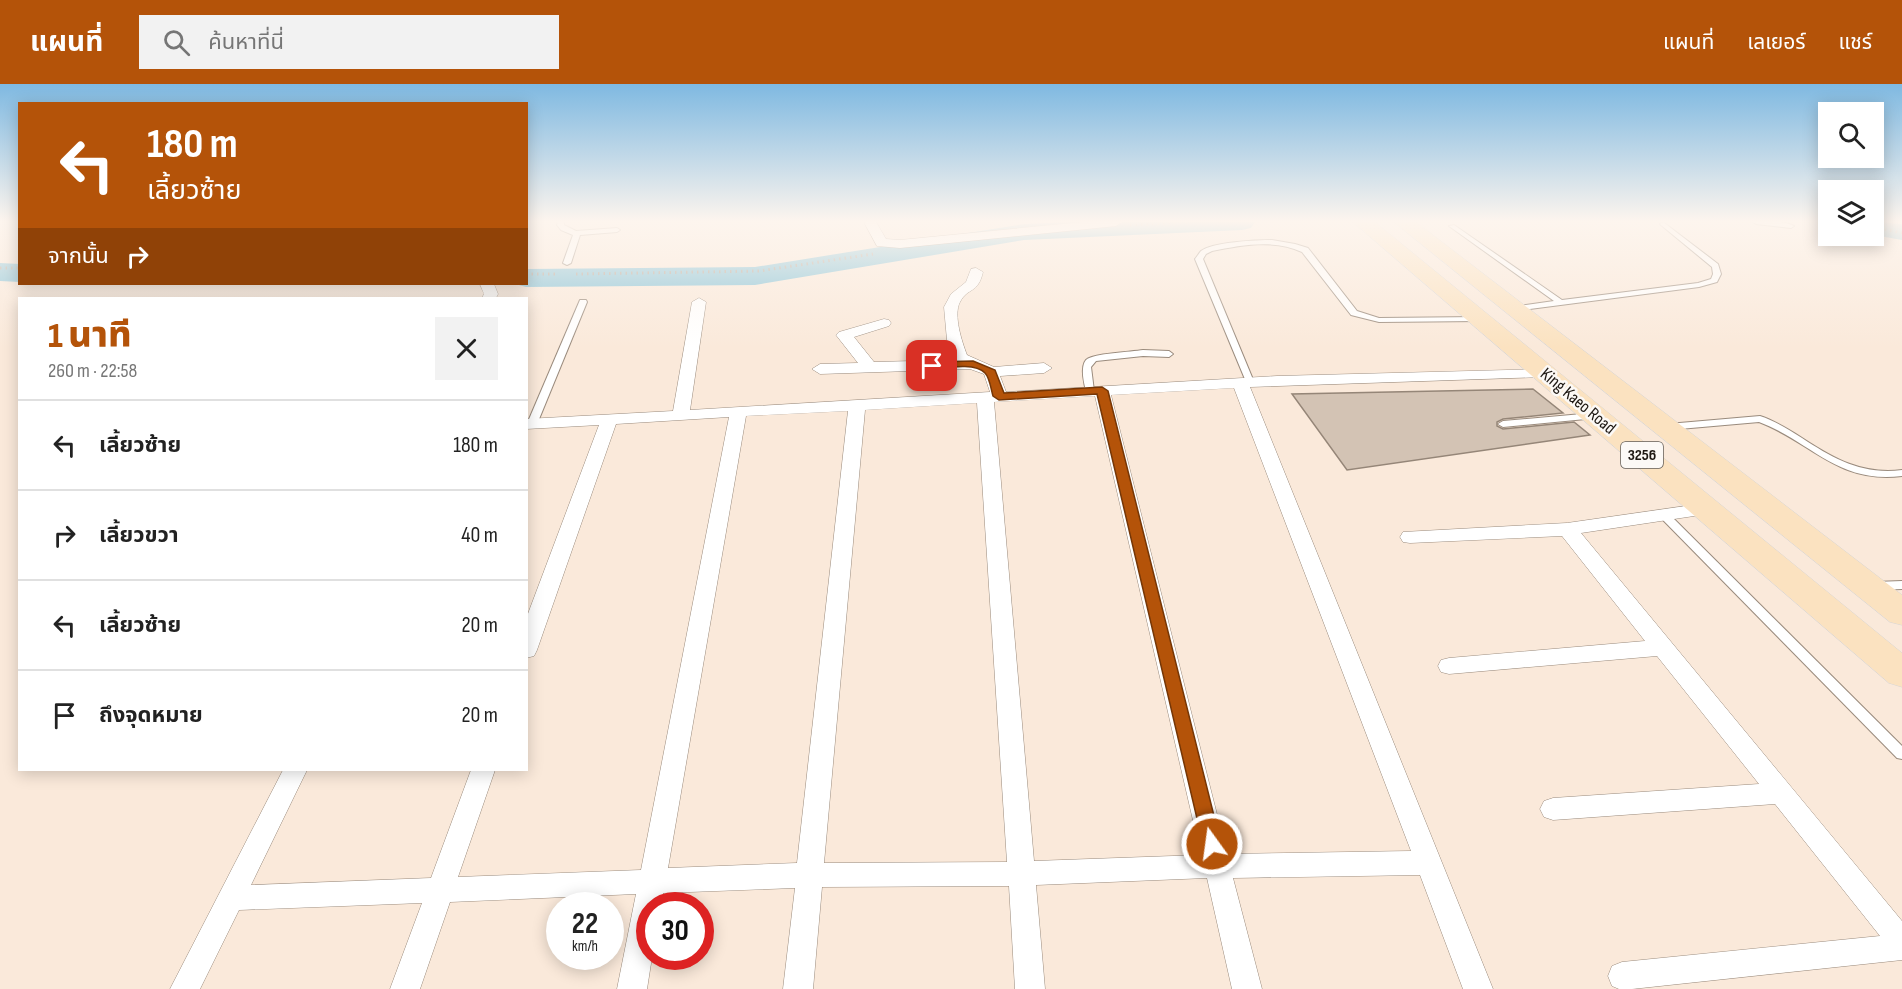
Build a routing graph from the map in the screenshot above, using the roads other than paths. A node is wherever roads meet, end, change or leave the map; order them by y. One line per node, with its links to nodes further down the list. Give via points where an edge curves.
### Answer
1 (1201, 264): 21 (lane)
2 (1316, 264): 12 (lane, via 1354,313 1363,317)
3 (1427, 264): 12 (main road, King Kaeo Road / 3256)
4 (1447, 264): 11 (main road, King Kaeo Road / 3256)
5 (1506, 264): 10 (lane)
6 (1713, 264): 10 (lane, via 1717,274 1714,280 1699,285)
7 (976, 272): 15 (street, via 973,284 951,305 958,354)
8 (583, 302): 29 (lane)
9 (699, 302): 26 (street)
10 (1561, 303): 11 (lane)
11 (1514, 309): 31 (main road, King Kaeo Road / 3256)
12 (1481, 319): 20 (main road, King Kaeo Road / 3256)
13 (884, 323): 16 (street, via 844,335)
14 (1169, 354): 22 (lane, via 1094,359 1087,367)
15 (973, 364): 16 (street); 19 (street)
16 (870, 368): 18 (street)
17 (1044, 368): 19 (street)
18 (820, 369)
19 (991, 372): 23 (street)
20 (1544, 372): 21 (street); 27 (main road, King Kaeo Road / 3256)
21 (1245, 383): 22 (street); 49 (street)
22 (1096, 391): 23 (street); 50 (street)
23 (992, 397): 24 (street); 51 (street)
24 (856, 404): 25 (street); 52 (street)
25 (739, 411): 26 (street); 53 (street)
26 (681, 414): 28 (street)
27 (1596, 416): 30 (lane); 33 (main road, King Kaeo Road / 3256)
28 (610, 418): 29 (street); 40 (street)
29 (529, 424)
30 (1503, 424)
31 (1664, 427): 32 (lane, via 1760,419 1851,468 1874,475); 38 (main road, King Kaeo Road / 3256)
32 (1902, 473)
33 (1707, 509): 34 (street); 43 (main road, King Kaeo Road / 3256)
34 (1664, 515): 35 (street); 44 (lane)
35 (1567, 529): 36 (street); 41 (street)
36 (1410, 537)
37 (1902, 585): 38 (lane)
38 (1867, 586): 39 (main road, King Kaeo Road / 3256)
39 (1902, 614)
40 (528, 644)
41 (1663, 647): 42 (street); 47 (street)
42 (1449, 666)
43 (1902, 673)
44 (1902, 754)
45 (295, 771): 55 (street)
46 (483, 771): 54 (street)
47 (1781, 793): 48 (street); 56 (street)
48 (1553, 809)
49 (1430, 863): 50 (street); 65 (street)
50 (1217, 866): 51 (street); 64 (street)
51 (1021, 874): 52 (street); 63 (street)
52 (809, 875): 53 (street); 62 (street)
53 (652, 879): 54 (street); 61 (street)
54 (441, 888): 55 (street); 60 (street)
55 (231, 898): 59 (street)
56 (1902, 942)
57 (1902, 947): 58 (street)
58 (1622, 976)
59 (185, 989)
60 (405, 989)
61 (632, 989)
62 (798, 989)
63 (1030, 989)
64 (1247, 989)
65 (1478, 989)

